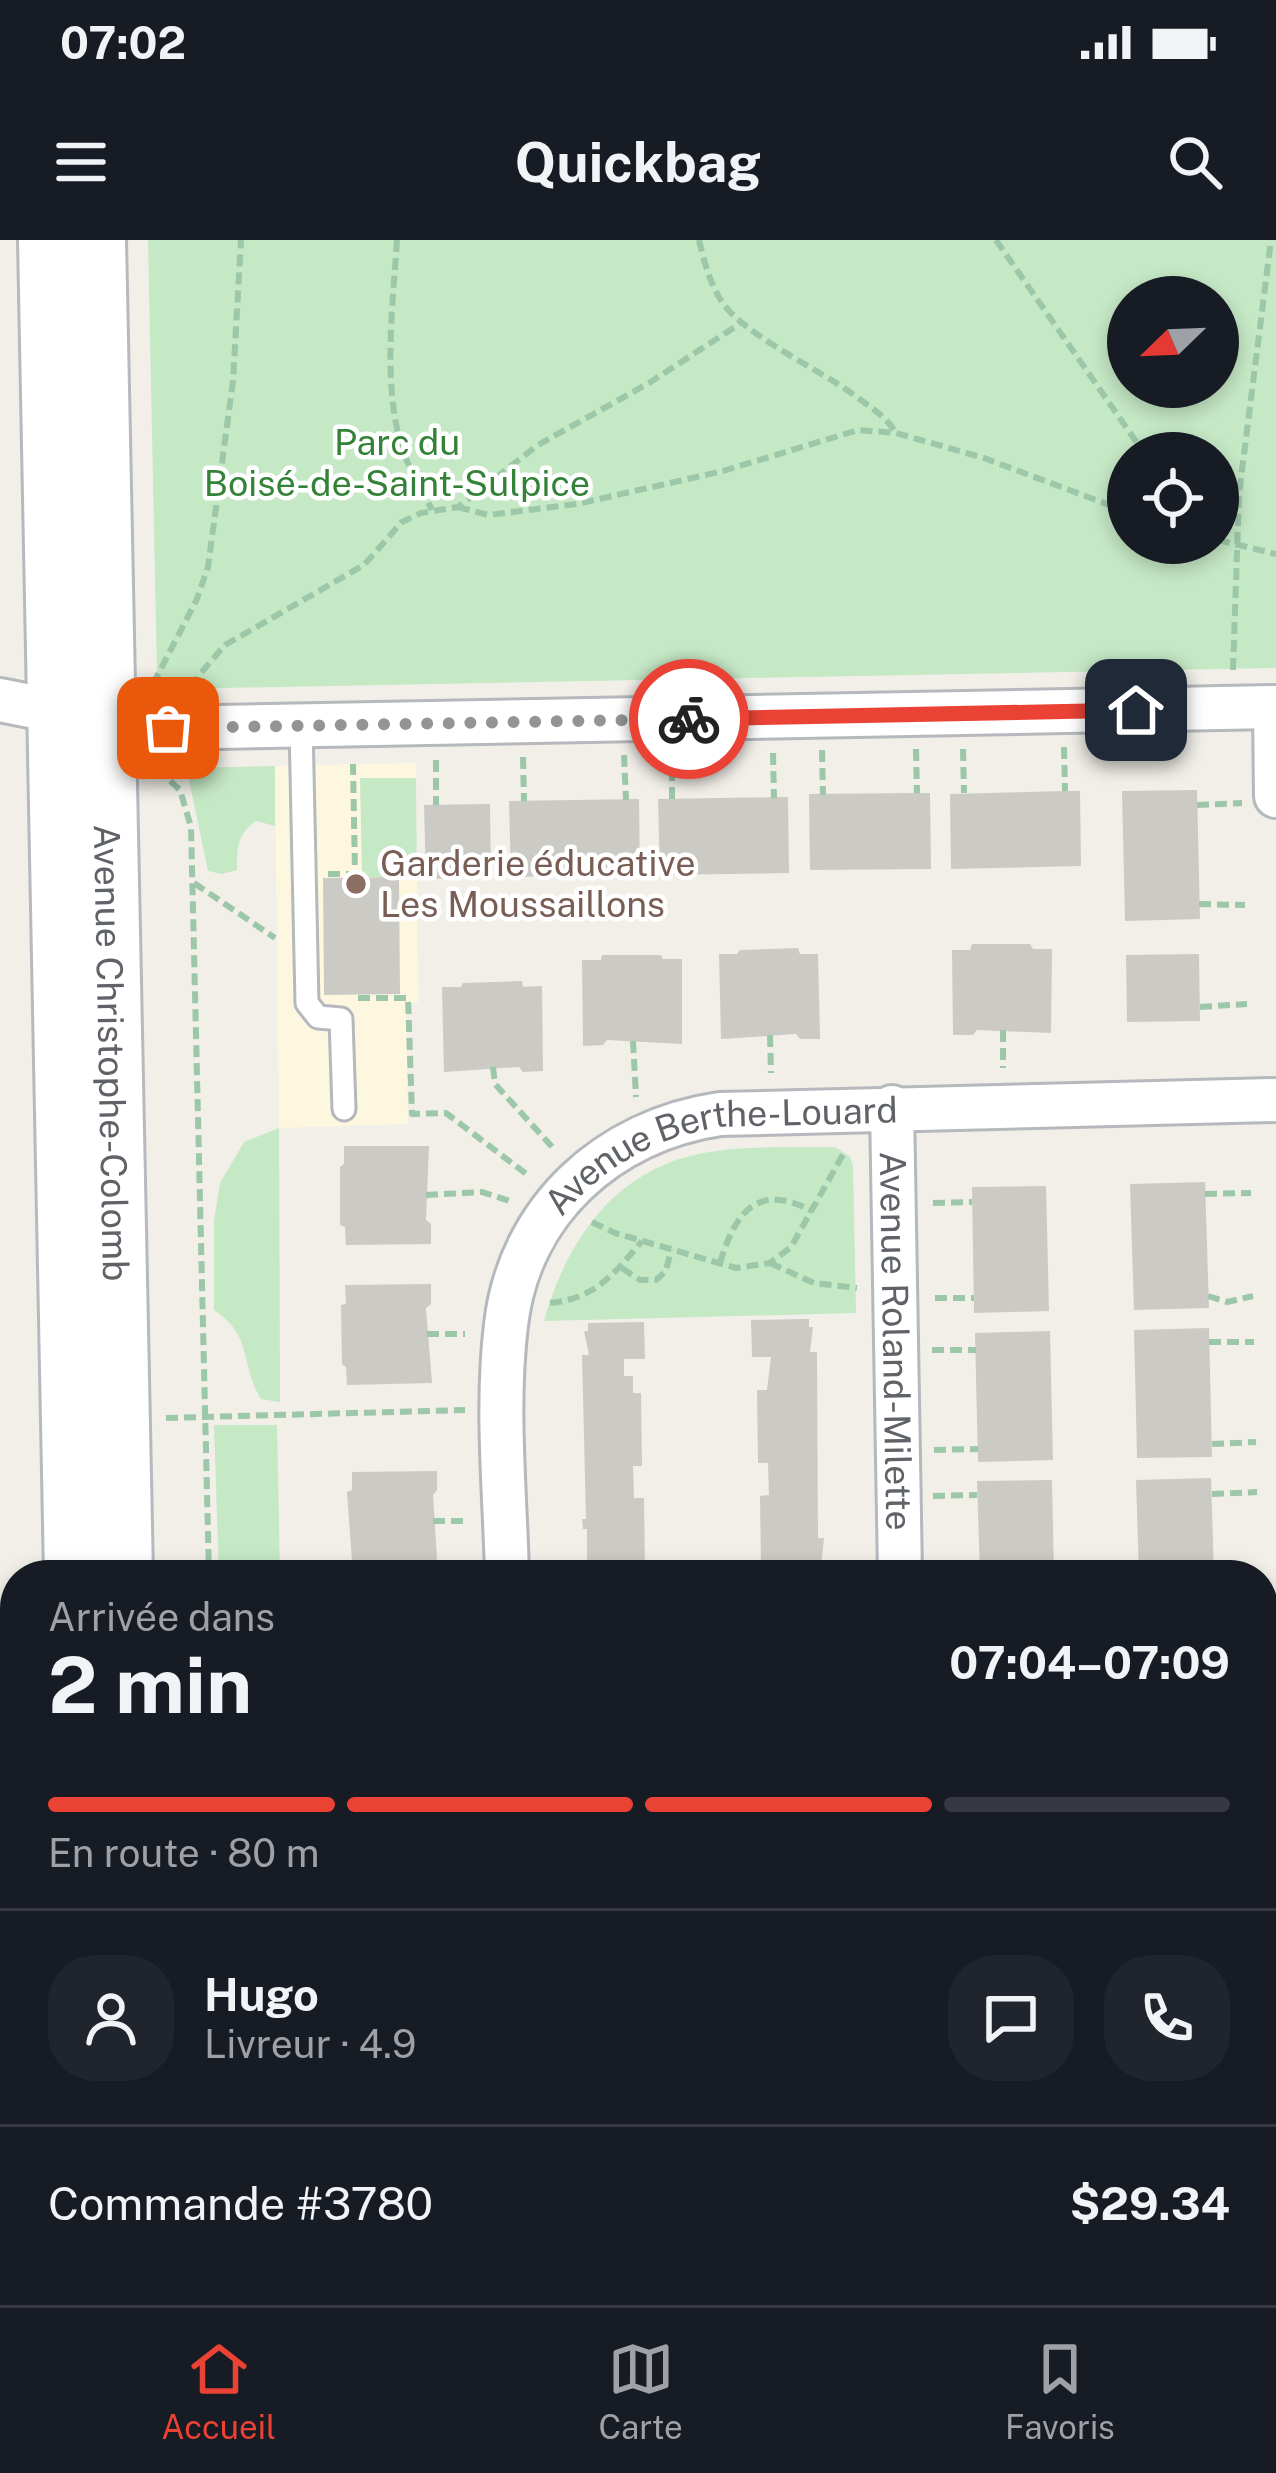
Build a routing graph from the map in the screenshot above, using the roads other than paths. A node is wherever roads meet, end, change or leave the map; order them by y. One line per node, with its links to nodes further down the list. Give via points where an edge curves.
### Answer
1 (49, 240): 4 (main road, Avenue Christophe-Colomb)
2 (95, 240): 4 (main road, Avenue Christophe-Colomb)
3 (1275, 707): 5 (street); 6 (street)
4 (54, 711): 5 (street, via 152,728); 10 (main road, Avenue Christophe-Colomb); 11 (main road, Avenue Christophe-Colomb)
5 (301, 726): 9 (lane, via 310,1012 341,1019)
6 (1260, 800)
7 (1276, 1100): 8 (street, Avenue Berthe-Louard)
8 (892, 1107): 12 (street, Avenue Berthe-Louard, via 683,1120 613,1151 559,1198 530,1246 506,1324); 13 (street, Avenue Roland-Milette)
9 (344, 1109)
10 (75, 1560)
11 (121, 1560)
12 (507, 1560)
13 (900, 1560)

